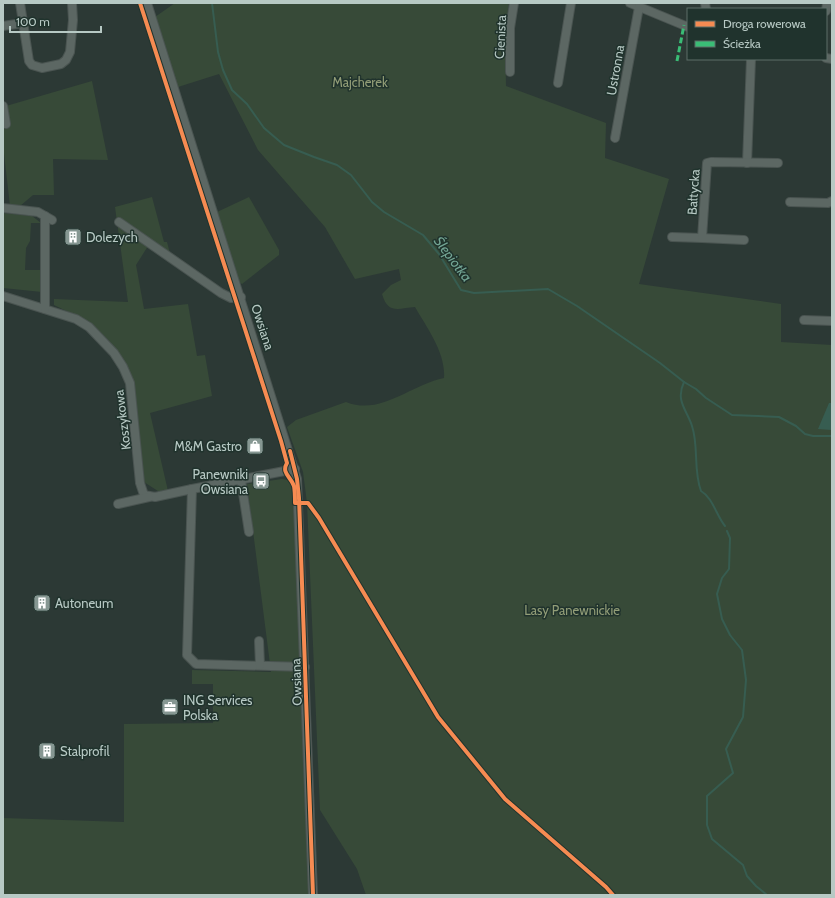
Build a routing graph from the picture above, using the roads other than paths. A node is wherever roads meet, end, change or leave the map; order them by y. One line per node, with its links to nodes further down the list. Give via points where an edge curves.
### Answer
1 (20, 3): 8 (street)
2 (72, 3): 8 (street, via 70,52 66,60 60,64 42,68 32,65 29,61)
3 (147, 3): 27 (street, Owsiana)
4 (514, 3): 12 (street, Cienista, via 510,28)
5 (571, 3): 13 (street)
6 (630, 3): 7 (street)
7 (639, 7): 10 (street); 16 (street, Ustronna)
8 (23, 23): 9 (street)
9 (3, 26)
10 (687, 27)
11 (751, 60): 17 (street)
12 (510, 72)
13 (558, 82)
14 (3, 106): 15 (street)
15 (7, 124)
16 (615, 138)
17 (747, 163): 18 (street, Bałtycka); 24 (street, Bałtycka, via 707,163)
18 (778, 163)
19 (832, 200): 20 (street, via 828,203)
20 (790, 202)
21 (3, 208): 28 (street, via 30,210 49,218)
22 (119, 222): 27 (street, via 221,293 231,298)
23 (672, 237): 24 (street)
24 (702, 238): 25 (street)
25 (744, 240)
26 (3, 296): 28 (street, Koszykowa)
27 (241, 297): 31 (street, Owsiana)
28 (45, 308): 34 (street, Koszykowa, via 66,315 89,328 114,353 123,367 133,399 140,483)
29 (804, 320): 30 (street)
30 (832, 321)
31 (295, 469): 32 (street); 39 (street, Owsiana, via 299,498)
32 (241, 480): 33 (street); 36 (street)
33 (192, 489): 34 (street); 38 (street, Owsiana, via 187,655 196,664)
34 (146, 496): 35 (street)
35 (118, 504)
36 (249, 532)
37 (259, 641): 38 (street)
38 (260, 665): 39 (street, Owsiana)
39 (305, 666): 40 (street, Owsiana)
40 (313, 895)

